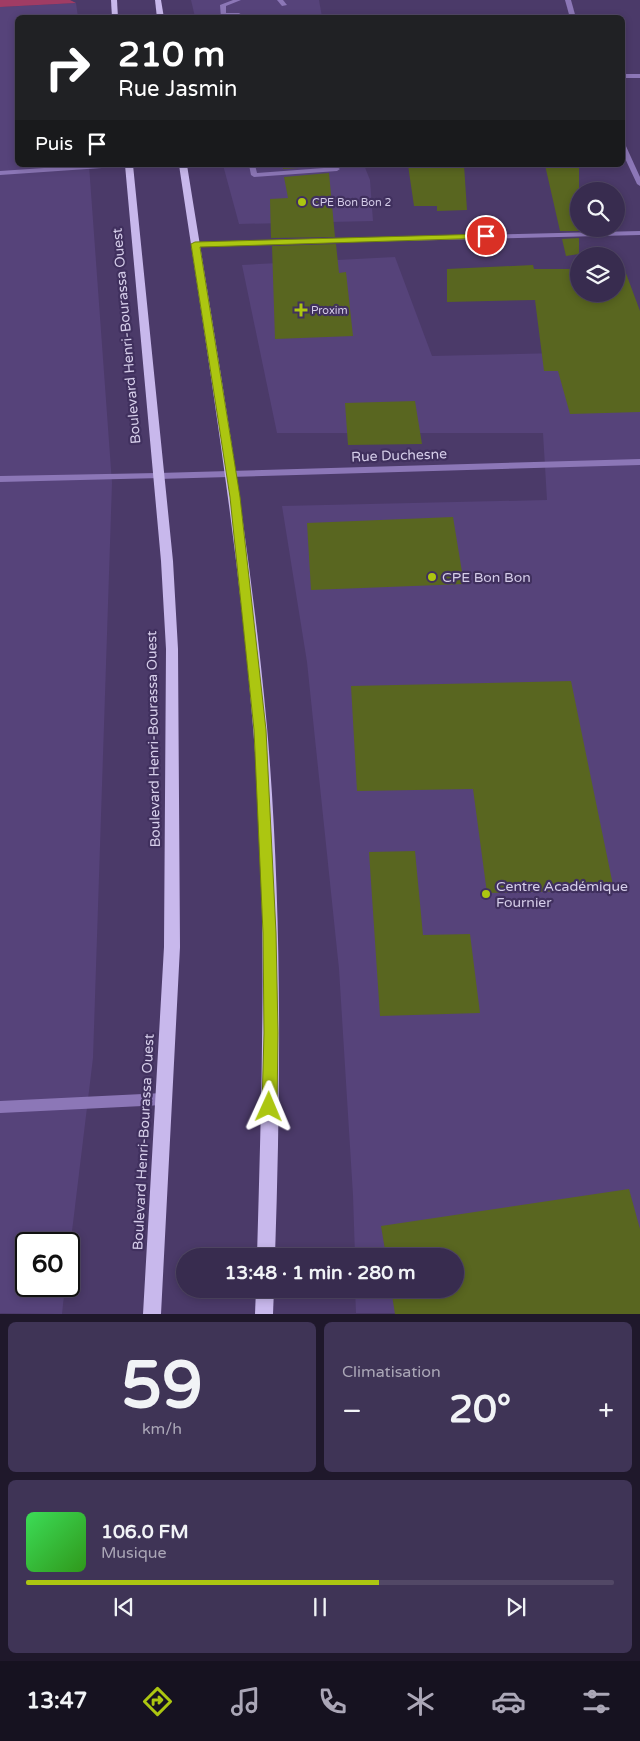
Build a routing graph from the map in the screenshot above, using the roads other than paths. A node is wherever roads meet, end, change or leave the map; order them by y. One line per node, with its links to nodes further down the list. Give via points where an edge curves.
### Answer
1 (158, 0): 6 (main road)
2 (238, 0): 7 (street, via 223,5)
3 (568, 0): 8 (street)
4 (112, 1): 5 (main road)
5 (114, 15)
6 (160, 15)
7 (224, 15)
8 (572, 15)
9 (625, 76): 10 (street)
10 (640, 76)
11 (625, 151): 18 (street)
12 (87, 167): 17 (street)
13 (130, 167): 23 (main road, Boulevard Henri-Bourassa Ouest)
14 (183, 167): 20 (main road)
15 (252, 167): 16 (street, via 254,175)
16 (337, 169)
17 (0, 173)
18 (640, 184)
19 (640, 233): 20 (street)
20 (195, 244): 22 (main road)
21 (640, 462): 22 (street, Rue Duchesne)
22 (231, 474): 23 (street, Rue Duchesne); 27 (main road, via 259,721 267,860 271,1033)
23 (158, 476): 24 (street, Rue Duchesne); 25 (main road, Boulevard Henri-Bourassa Ouest, via 172,650 173,745 172,947)
24 (0, 479)
25 (163, 1099): 26 (street); 29 (main road, Boulevard Henri-Bourassa Ouest)
26 (0, 1108)
27 (266, 1248)
28 (265, 1298): 30 (main road)
29 (152, 1314)
30 (264, 1314)

